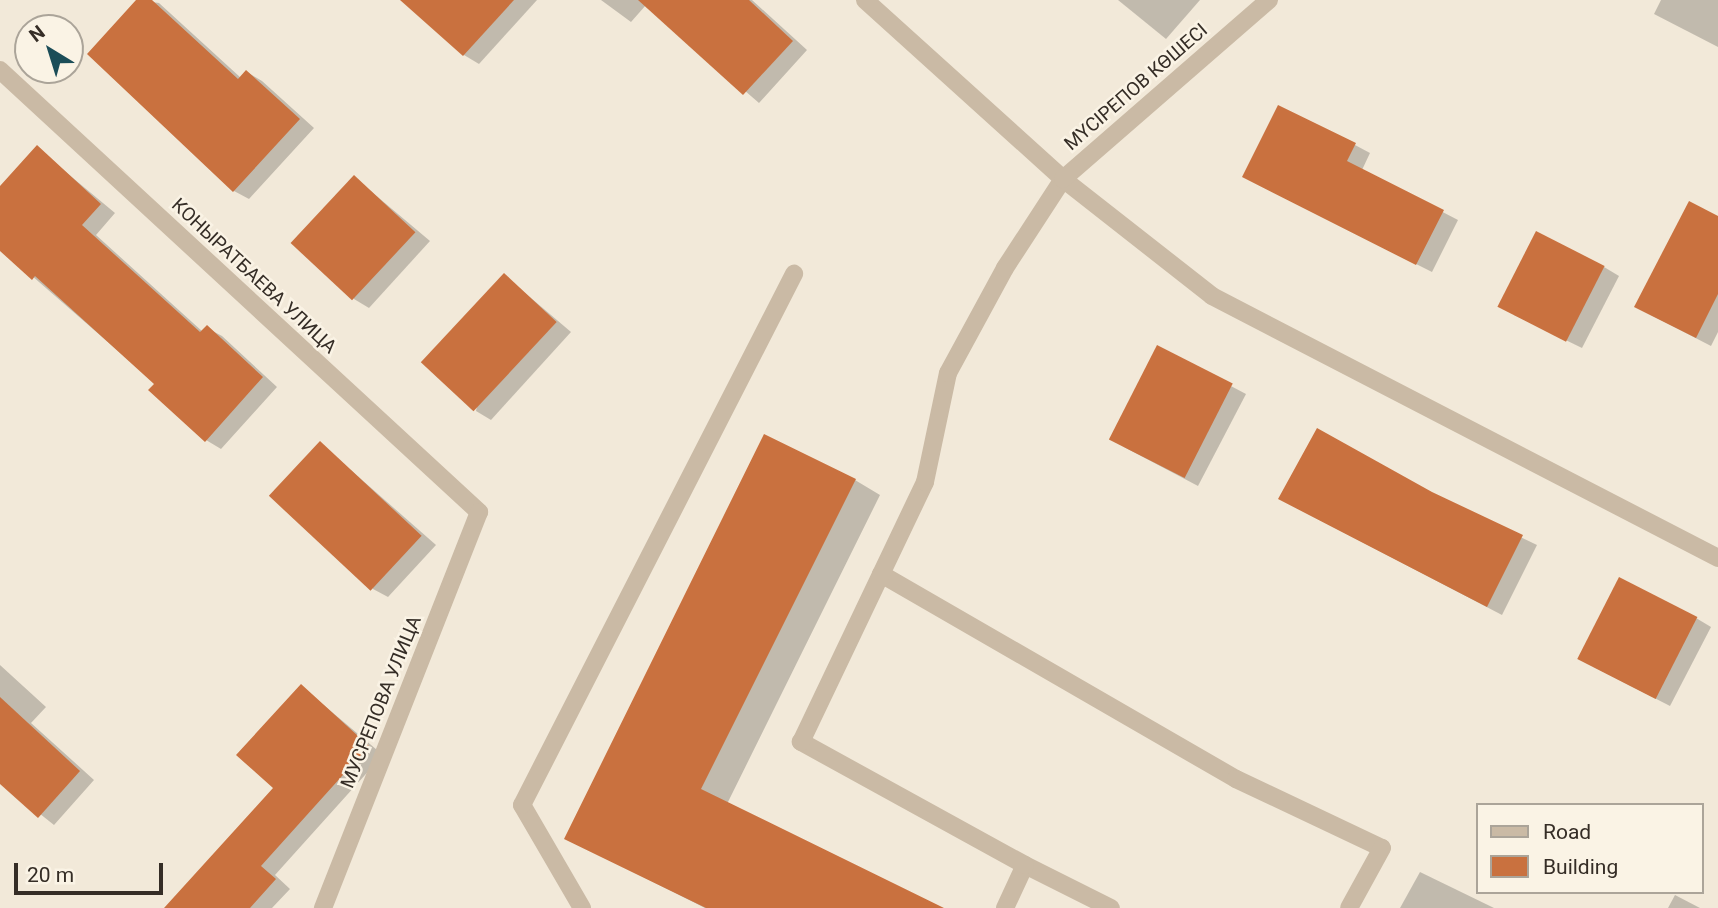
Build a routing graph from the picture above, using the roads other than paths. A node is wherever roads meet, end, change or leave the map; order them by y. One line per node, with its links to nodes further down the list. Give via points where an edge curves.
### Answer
1 (865, 0): 4 (street)
2 (1269, 0): 4 (street, МҮСІРЕПОВ КӨШЕСІ)
3 (0, 70): 6 (street, КОНЫРАТБАЕВА УЛИЦА)
4 (1063, 179): 7 (street, via 1212,296); 8 (street, МҮСІРЕПОВ КӨШЕСІ, via 1004,268 948,373 925,482)
5 (794, 274): 11 (street, via 523,805)
6 (479, 512): 10 (street, МУСРЕПОВА УЛИЦА)
7 (1718, 558)
8 (881, 574): 9 (street, МҮСІРЕПОВ КӨШЕСІ, via 801,742); 14 (street, via 1236,779 1382,848)
9 (1025, 865): 12 (street); 13 (street)
10 (323, 908)
11 (582, 908)
12 (1005, 908)
13 (1111, 908)
14 (1349, 908)

